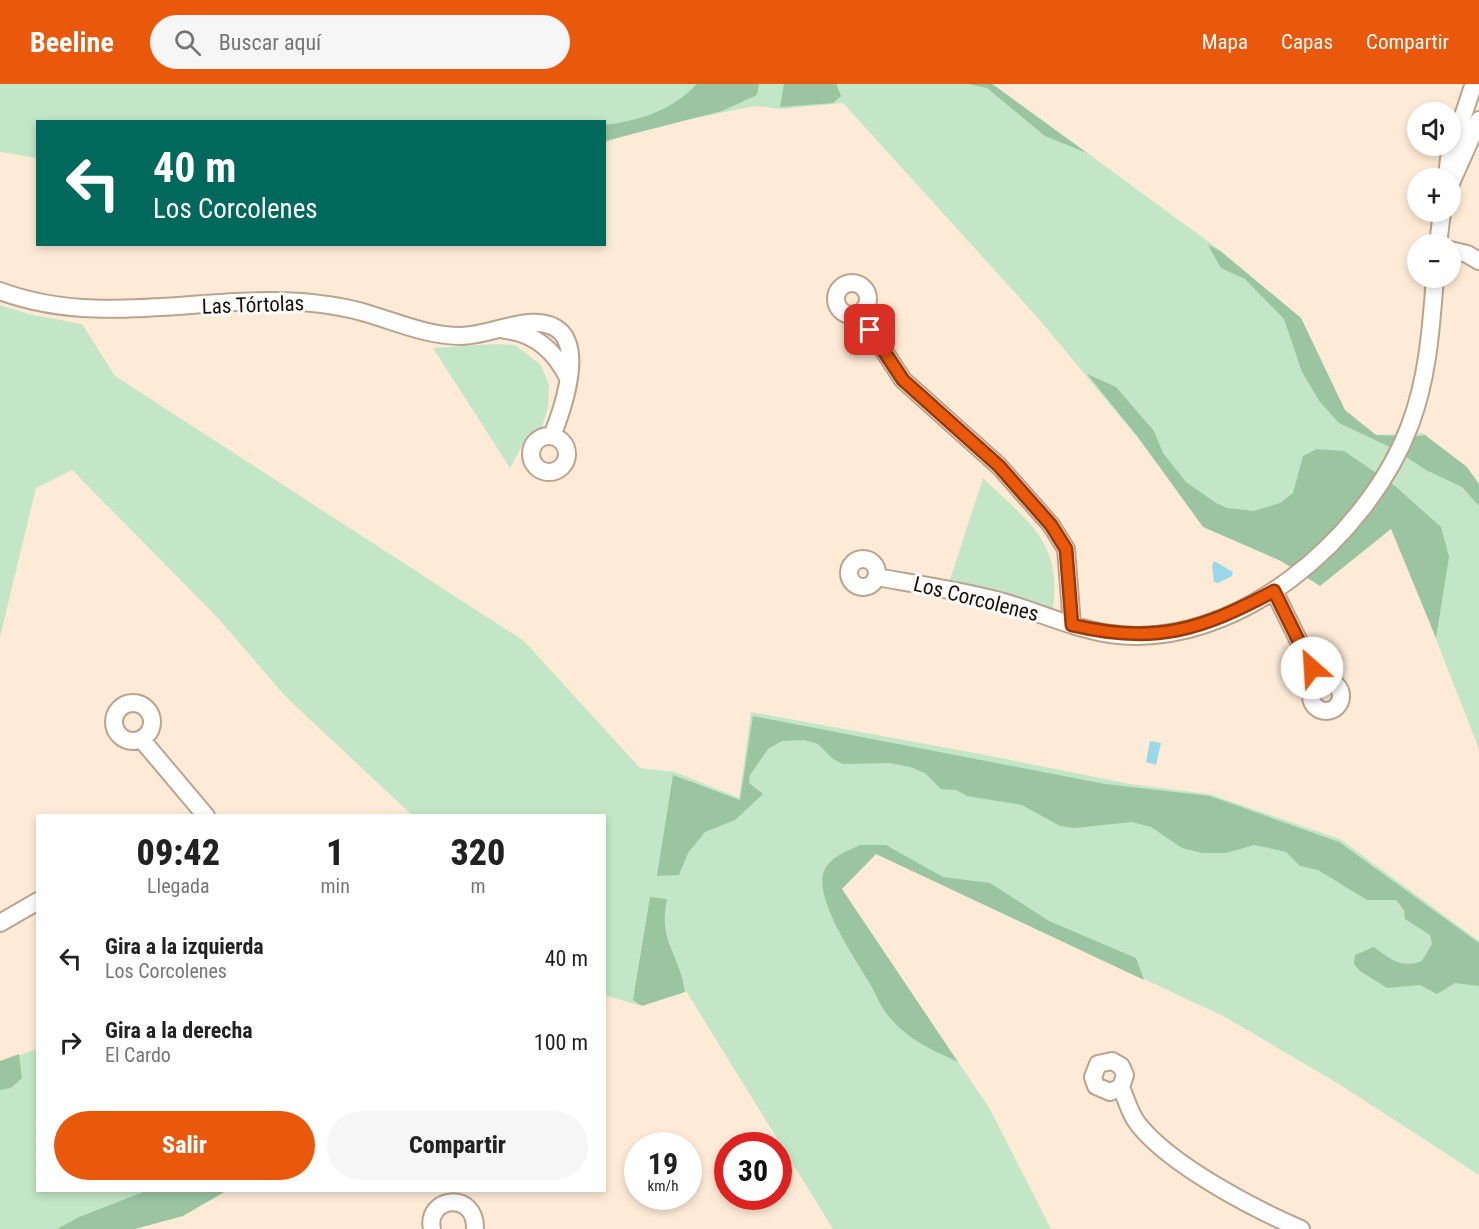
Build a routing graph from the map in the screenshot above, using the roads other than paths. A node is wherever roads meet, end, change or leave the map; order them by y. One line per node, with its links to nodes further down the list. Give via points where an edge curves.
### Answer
1 (1471, 88): 3 (street)
2 (1479, 120): 4 (street)
3 (1448, 168)
4 (1457, 168)
5 (1461, 253): 6 (street)
6 (1479, 261)
7 (1434, 288): 12 (street, Los Corcolenes, via 1423,381 1410,425 1393,462 1360,512 1322,551)
8 (0, 291): 10 (street, Las Tórtolas, via 59,306 103,310 303,302 347,308 442,335 520,332 540,342 556,357 568,378)
9 (859, 313): 13 (street, via 903,380 999,466 1051,525 1066,549)
10 (552, 436)
11 (876, 577): 13 (street, Los Corcolenes, via 998,600)
12 (1274, 591): 13 (street, Los Corcolenes, via 1227,616 1157,634 1109,634); 14 (street)
13 (1072, 625)
14 (1319, 682)
15 (142, 740): 16 (street)
16 (187, 795): 17 (street); 18 (street)
17 (189, 814)
18 (204, 814)
19 (36, 902): 20 (street)
20 (0, 923)
21 (1121, 1087): 24 (street, via 1138,1125 1173,1156 1225,1191)
22 (432, 1229): 23 (street, via 436,1210 456,1202 472,1213)
23 (475, 1229)
24 (1301, 1229)

